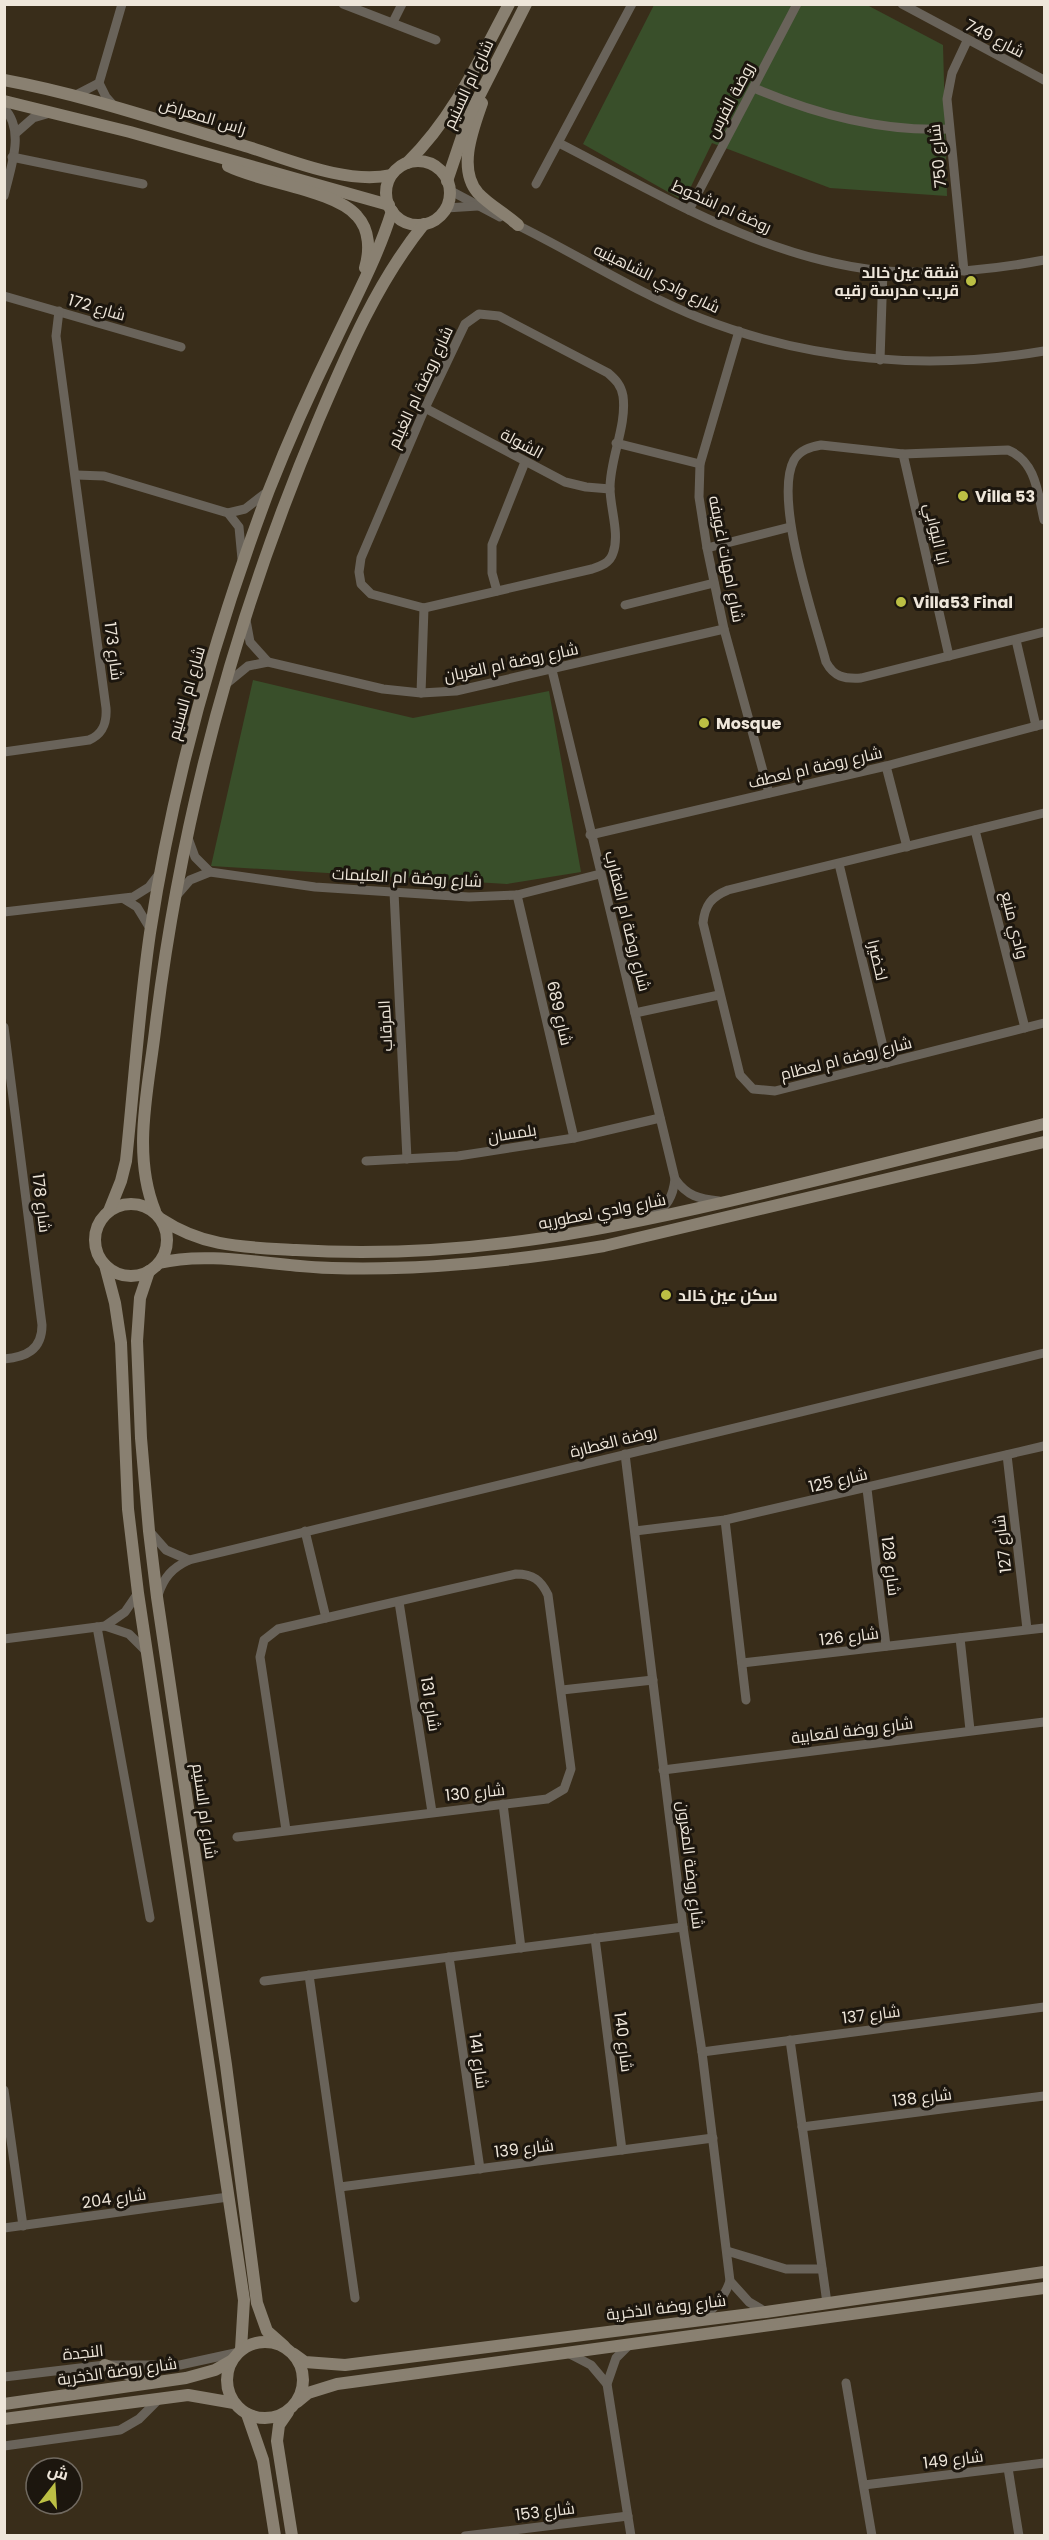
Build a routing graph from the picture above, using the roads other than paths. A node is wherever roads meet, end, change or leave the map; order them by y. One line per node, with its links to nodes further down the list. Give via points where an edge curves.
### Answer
1 (122, 4): 15 (street)
2 (344, 4): 9 (street)
3 (402, 4): 9 (street)
4 (509, 4): 27 (main road, شارع ام السنيم, via 450,113)
5 (526, 4): 12 (main road, شارع ام السنيم)
6 (632, 4): 24 (street)
7 (797, 4): 16 (street, روضة الفرس)
8 (902, 4): 11 (street, شارع 749)
9 (393, 22): 10 (street)
10 (436, 40)
11 (967, 41): 14 (street, شارع 749); 22 (street, شارع 750, via 947,90)
12 (497, 58): 31 (main road, شارع ام السنيم, via 461,135); 38 (main road, via 472,134 469,176 476,191)
13 (4, 80): 17 (main road, راس المعراض)
14 (1044, 80)
15 (99, 83): 17 (street); 20 (street)
16 (754, 88): 22 (street, via 850,120); 36 (street, روضة الفرس)
17 (74, 96): 20 (main road, راس المعراض)
18 (4, 101): 21 (main road)
19 (4, 108): 23 (street)
20 (116, 108): 28 (main road, راس المعراض, via 337,173 377,178)
21 (53, 112): 23 (street, via 33,118); 25 (main road)
22 (949, 129): 41 (street, شارع 750)
23 (17, 132): 26 (street)
24 (559, 143): 30 (street); 36 (street, روضة ام اشخوط)
25 (203, 153): 34 (main road); 42 (main road, via 244,174 326,198 352,211 363,223 368,247)
26 (12, 157): 29 (street); 32 (street)
27 (406, 163): 28 (main road); 31 (main road, via 426,162 435,166)
28 (392, 175): 34 (main road, via 386,190)
29 (143, 184)
30 (536, 184)
31 (448, 185): 33 (street, شارع وادي الشاهينيه); 35 (main road)
32 (4, 196)
33 (480, 207): 35 (street, شارع وادي الشاهينيه); 38 (street, شارع وادي الشاهينيه)
34 (390, 208): 37 (main road, via 406,222); 42 (main road, شارع ام السنيم, via 382,240)
35 (446, 208): 37 (main road)
36 (689, 210): 40 (street, روضة ام اشخوط, via 767,244)
37 (424, 224): 66 (main road, via 383,283 328,397 279,519)
38 (518, 225): 45 (street, شارع وادي الشاهينيه, via 661,300)
39 (1044, 260): 41 (street, روضة ام اشخوط)
40 (883, 270): 41 (street, روضة ام اشخوط); 48 (street)
41 (964, 271)
42 (359, 293): 56 (main road, شارع ام السنيم)
43 (4, 296): 44 (street, شارع 172)
44 (59, 311): 46 (street, شارع 172); 54 (street, شارع 173, via 56,336)
45 (739, 331): 48 (street, شارع وادي الشاهينيه, via 814,352); 53 (street, شارع امهات اغويفه)
46 (181, 347)
47 (1044, 351): 48 (street, شارع وادي الشاهينيه, via 961,361)
48 (880, 360)
49 (425, 408): 50 (street, شارع روضة ام الغيلم, via 465,324 479,314 499,316 616,380 623,398); 52 (street, الشولة); 65 (street, شارع روضة ام الغيلم, via 359,572 370,594)
50 (616, 443): 53 (street); 55 (street, شارع روضة ام الغيلم)
51 (903, 454): 58 (street, via 1008,450 1026,461); 59 (street, via 821,445 801,452 787,485); 70 (street, ابا اليوابي)
52 (525, 462): 55 (street, الشولة, via 565,482); 63 (street, via 492,545 492,573)
53 (700, 464): 60 (street, شارع امهات اغويفه, via 699,497)
54 (76, 475): 57 (street, via 104,476); 76 (street, شارع 173, via 106,722 100,733 89,740)
55 (610, 489): 63 (street, شارع روضة ام الغيلم, via 615,541 611,558 604,565)
56 (269, 490): 57 (street, via 245,509); 61 (main road, شارع ام السنيم)
57 (228, 513): 61 (street, via 240,534)
58 (1044, 516)
59 (790, 527): 60 (street); 70 (street, via 826,662 837,676 861,678)
60 (707, 548): 62 (street, شارع امهات اغويفه)
61 (242, 567): 85 (main road, شارع ام السنيم, via 197,709)
62 (714, 583): 64 (street); 67 (street, شارع امهات اغويفه)
63 (497, 591): 65 (street, شارع روضة ام الغيلم)
64 (625, 605)
65 (424, 608): 74 (street)
66 (246, 618): 71 (street, via 250,642); 73 (main road)
67 (724, 629): 72 (street, شارع روضة ام الغربان); 78 (street, شارع امهات اغويفه)
68 (1044, 632): 69 (street)
69 (1016, 640): 70 (street); 75 (street)
70 (949, 656)
71 (268, 662): 73 (street, via 248,666); 74 (street, شارع روضة ام الغربان)
72 (552, 670): 74 (street, شارع روضة ام الغربان, via 456,690); 81 (street, شارع روضة ام العقارب)
73 (226, 684): 82 (main road)
74 (421, 693)
75 (1040, 725): 77 (street, شارع روضة ام لعطف)
76 (4, 752)
77 (886, 766): 78 (street, شارع روضة ام لعطف); 83 (street)
78 (769, 793): 81 (street, شارع روضة ام لعطف)
79 (1044, 813): 80 (street, شارع روضة ام لعظام)
80 (975, 830): 83 (street, شارع روضة ام لعظام); 98 (street, وادي منيع)
81 (590, 835): 87 (street, شارع روضة ام العقارب)
82 (188, 836): 86 (street, via 195,857); 90 (main road)
83 (907, 847): 84 (street, شارع روضة ام لعظام)
84 (839, 864): 94 (street, شارع روضة ام لعظام, via 728,890 708,902 703,923); 99 (street, لخضيرا)
85 (162, 870): 91 (street, via 142,893); 93 (main road, شارع ام السنيم)
86 (210, 872): 88 (street, شارع روضة ام العليمات, via 315,887); 90 (street, via 190,880)
87 (600, 874): 89 (street, شارع روضة ام العليمات); 95 (street, شارع روضة ام العقارب)
88 (394, 892): 89 (street, شارع روضة ام العليمات, via 469,897); 104 (street, المرقاب)
89 (517, 895): 102 (street, شارع 689)
90 (176, 896): 109 (main road, via 161,979 143,1144 146,1185)
91 (124, 899): 92 (street); 93 (street, via 137,907)
92 (4, 912)
93 (151, 930): 108 (main road, شارع ام السنيم, via 126,1161)
94 (719, 995): 95 (street); 99 (street, شارع روضة ام لعظام, via 741,1075 753,1089 775,1091)
95 (635, 1013): 100 (street, شارع روضة ام العقارب)
96 (1044, 1023): 98 (street, شارع روضة ام لعظام)
97 (4, 1027): 114 (street, شارع 178, via 42,1336 32,1352)
98 (1024, 1028): 99 (street, شارع روضة ام لعظام)
99 (887, 1064)
100 (660, 1118): 102 (street, بلمسان); 106 (street, شارع روضة ام العقارب)
101 (1044, 1124): 107 (main road, شارع وادي لعطوريه)
102 (574, 1138): 104 (street, بلمسان, via 458,1156)
103 (1044, 1142): 112 (main road, شارع وادي لعطوريه, via 616,1243 537,1257 393,1268 331,1268 194,1257)
104 (407, 1159): 105 (street, بلمسان)
105 (366, 1161)
106 (675, 1179): 107 (street, via 697,1198); 110 (street, via 667,1205)
107 (728, 1202): 110 (main road, شارع وادي لعطوريه)
108 (109, 1211): 109 (main road, via 130,1203); 111 (main road, via 100,1220 95,1237 98,1255)
109 (158, 1215): 110 (main road, شارع وادي لعطوريه, via 197,1238 219,1244 332,1253 522,1243); 112 (main road, via 168,1242)
110 (643, 1221)
111 (105, 1265): 112 (main road, via 126,1276 138,1276); 124 (main road, شارع ام السنيم, via 122,1343 128,1499)
112 (154, 1267): 120 (main road, شارع ام السنيم, via 140,1298 137,1341)
113 (1044, 1353): 116 (street, روضة الغطارة)
114 (4, 1359)
115 (1044, 1446): 117 (street, شارع 125)
116 (625, 1454): 121 (street, شارع روضة المغرون); 122 (street, روضة الغطارة)
117 (1007, 1455): 118 (street, شارع 125); 130 (street, شارع 127)
118 (867, 1489): 119 (street, شارع 125); 133 (street, شارع 128)
119 (725, 1520): 121 (street, شارع 125); 135 (street)
120 (149, 1531): 123 (street, via 166,1550); 125 (main road, شارع ام السنيم)
121 (635, 1531): 136 (street, شارع روضة المغرون)
122 (305, 1532): 123 (street, روضة الغطارة); 127 (street)
123 (189, 1560): 125 (street, روضة الغطارة, via 167,1575)
124 (138, 1593): 128 (street, via 125,1612); 134 (main road, شارع ام السنيم)
125 (157, 1597): 176 (main road, شارع ام السنيم, via 226,2065 256,2303 267,2331)
126 (399, 1602): 127 (street, شارع 130); 137 (street, شارع 130, via 516,1574 536,1578 549,1596); 143 (street, شارع 131)
127 (326, 1618): 144 (street, شارع 130, via 278,1629 264,1640 260,1657)
128 (101, 1626): 132 (street); 134 (street, via 129,1634); 146 (street)
129 (1044, 1628): 130 (street, شارع 126)
130 (1027, 1629): 131 (street, شارع 126)
131 (960, 1638): 133 (street, شارع 126); 140 (street)
132 (4, 1639)
133 (886, 1646): 135 (street, شارع 126)
134 (146, 1652): 163 (main road, شارع ام السنيم)
135 (742, 1663): 138 (street)
136 (653, 1680): 137 (street); 141 (street, شارع روضة المغرون)
137 (562, 1690): 142 (street, شارع 130, via 571,1769 564,1790 547,1799)
138 (746, 1700)
139 (1044, 1722): 140 (street, شارع روضة لقعابية)
140 (970, 1730): 141 (street, شارع روضة لقعابية)
141 (663, 1770): 147 (street, شارع روضة المغرون)
142 (503, 1804): 143 (street, شارع 130); 149 (street)
143 (432, 1812): 144 (street, شارع 130)
144 (286, 1830): 145 (street, شارع 130)
145 (237, 1837)
146 (150, 1918)
147 (683, 1927): 148 (street); 155 (street, شارع روضة المغرون)
148 (595, 1938): 149 (street); 160 (street, شارع 140)
149 (521, 1948): 150 (street)
150 (449, 1957): 151 (street); 161 (street, شارع 141)
151 (309, 1975): 152 (street); 162 (street)
152 (264, 1981)
153 (1044, 2007): 154 (street, شارع 137)
154 (790, 2040): 155 (street, شارع 137); 158 (street)
155 (702, 2052): 159 (street, شارع روضة المغرون)
156 (4, 2090): 164 (street)
157 (1044, 2096): 158 (street, شارع 138)
158 (802, 2127): 167 (street)
159 (713, 2138): 160 (street, شارع 139); 166 (street, شارع روضة المغرون)
160 (622, 2150): 161 (street, شارع 139)
161 (480, 2169): 162 (street, شارع 139)
162 (340, 2187): 171 (street)
163 (228, 2197): 164 (street, شارع 204); 178 (main road, شارع ام السنيم, via 244,2300)
164 (23, 2226): 165 (street, شارع 204)
165 (4, 2228)
166 (727, 2251): 167 (street, via 786,2269); 169 (street, شارع روضة المغرون)
167 (822, 2269): 172 (street)
168 (1044, 2272): 172 (main road, شارع روضة الذخرية)
169 (730, 2281): 173 (street, via 749,2302); 174 (street, via 722,2300)
170 (1044, 2288): 175 (main road, شارع روضة الذخرية)
171 (355, 2298)
172 (827, 2303): 173 (main road, شارع روضة الذخرية)
173 (766, 2312): 174 (main road, شارع روضة الذخرية)
174 (698, 2319): 176 (main road, شارع روضة الذخرية, via 345,2365 305,2362)
175 (629, 2345): 177 (main road, شارع روضة الذخرية); 183 (street, via 616,2358)
176 (289, 2350): 178 (main road, via 273,2342 261,2342); 187 (main road, via 301,2365 304,2378)
177 (568, 2353): 183 (street, via 591,2365); 187 (main road, شارع روضة الذخرية, via 337,2384 308,2393)
178 (236, 2354): 179 (street, النجدة, via 168,2366); 181 (main road, شارع روضة الذخرية, via 203,2374); 185 (main road, via 226,2378)
179 (105, 2365): 180 (street, النجدة); 181 (main road)
180 (4, 2377)
181 (151, 2383): 186 (main road, شارع روضة الذخرية)
182 (846, 2383): 193 (street)
183 (607, 2384): 194 (street)
184 (160, 2398): 185 (main road, شارع روضة الذخرية, via 189,2395); 189 (main road, شارع روضة الذخرية); 190 (street, via 139,2419 120,2430)
185 (234, 2403): 188 (main road)
186 (4, 2404)
187 (293, 2406): 188 (main road, via 268,2418); 197 (main road, via 279,2426 277,2441)
188 (247, 2414): 196 (main road, via 263,2460)
189 (4, 2419)
190 (4, 2446)
191 (1044, 2463): 192 (street, شارع 149)
192 (1008, 2468): 193 (street, شارع 149); 201 (street)
193 (864, 2485): 200 (street)
194 (628, 2516): 195 (street, شارع 153); 199 (street)
195 (542, 2531): 198 (street, شارع 153)
196 (273, 2533)
197 (292, 2535)
198 (465, 2535)
199 (632, 2535)
200 (872, 2535)
201 (1019, 2535)

